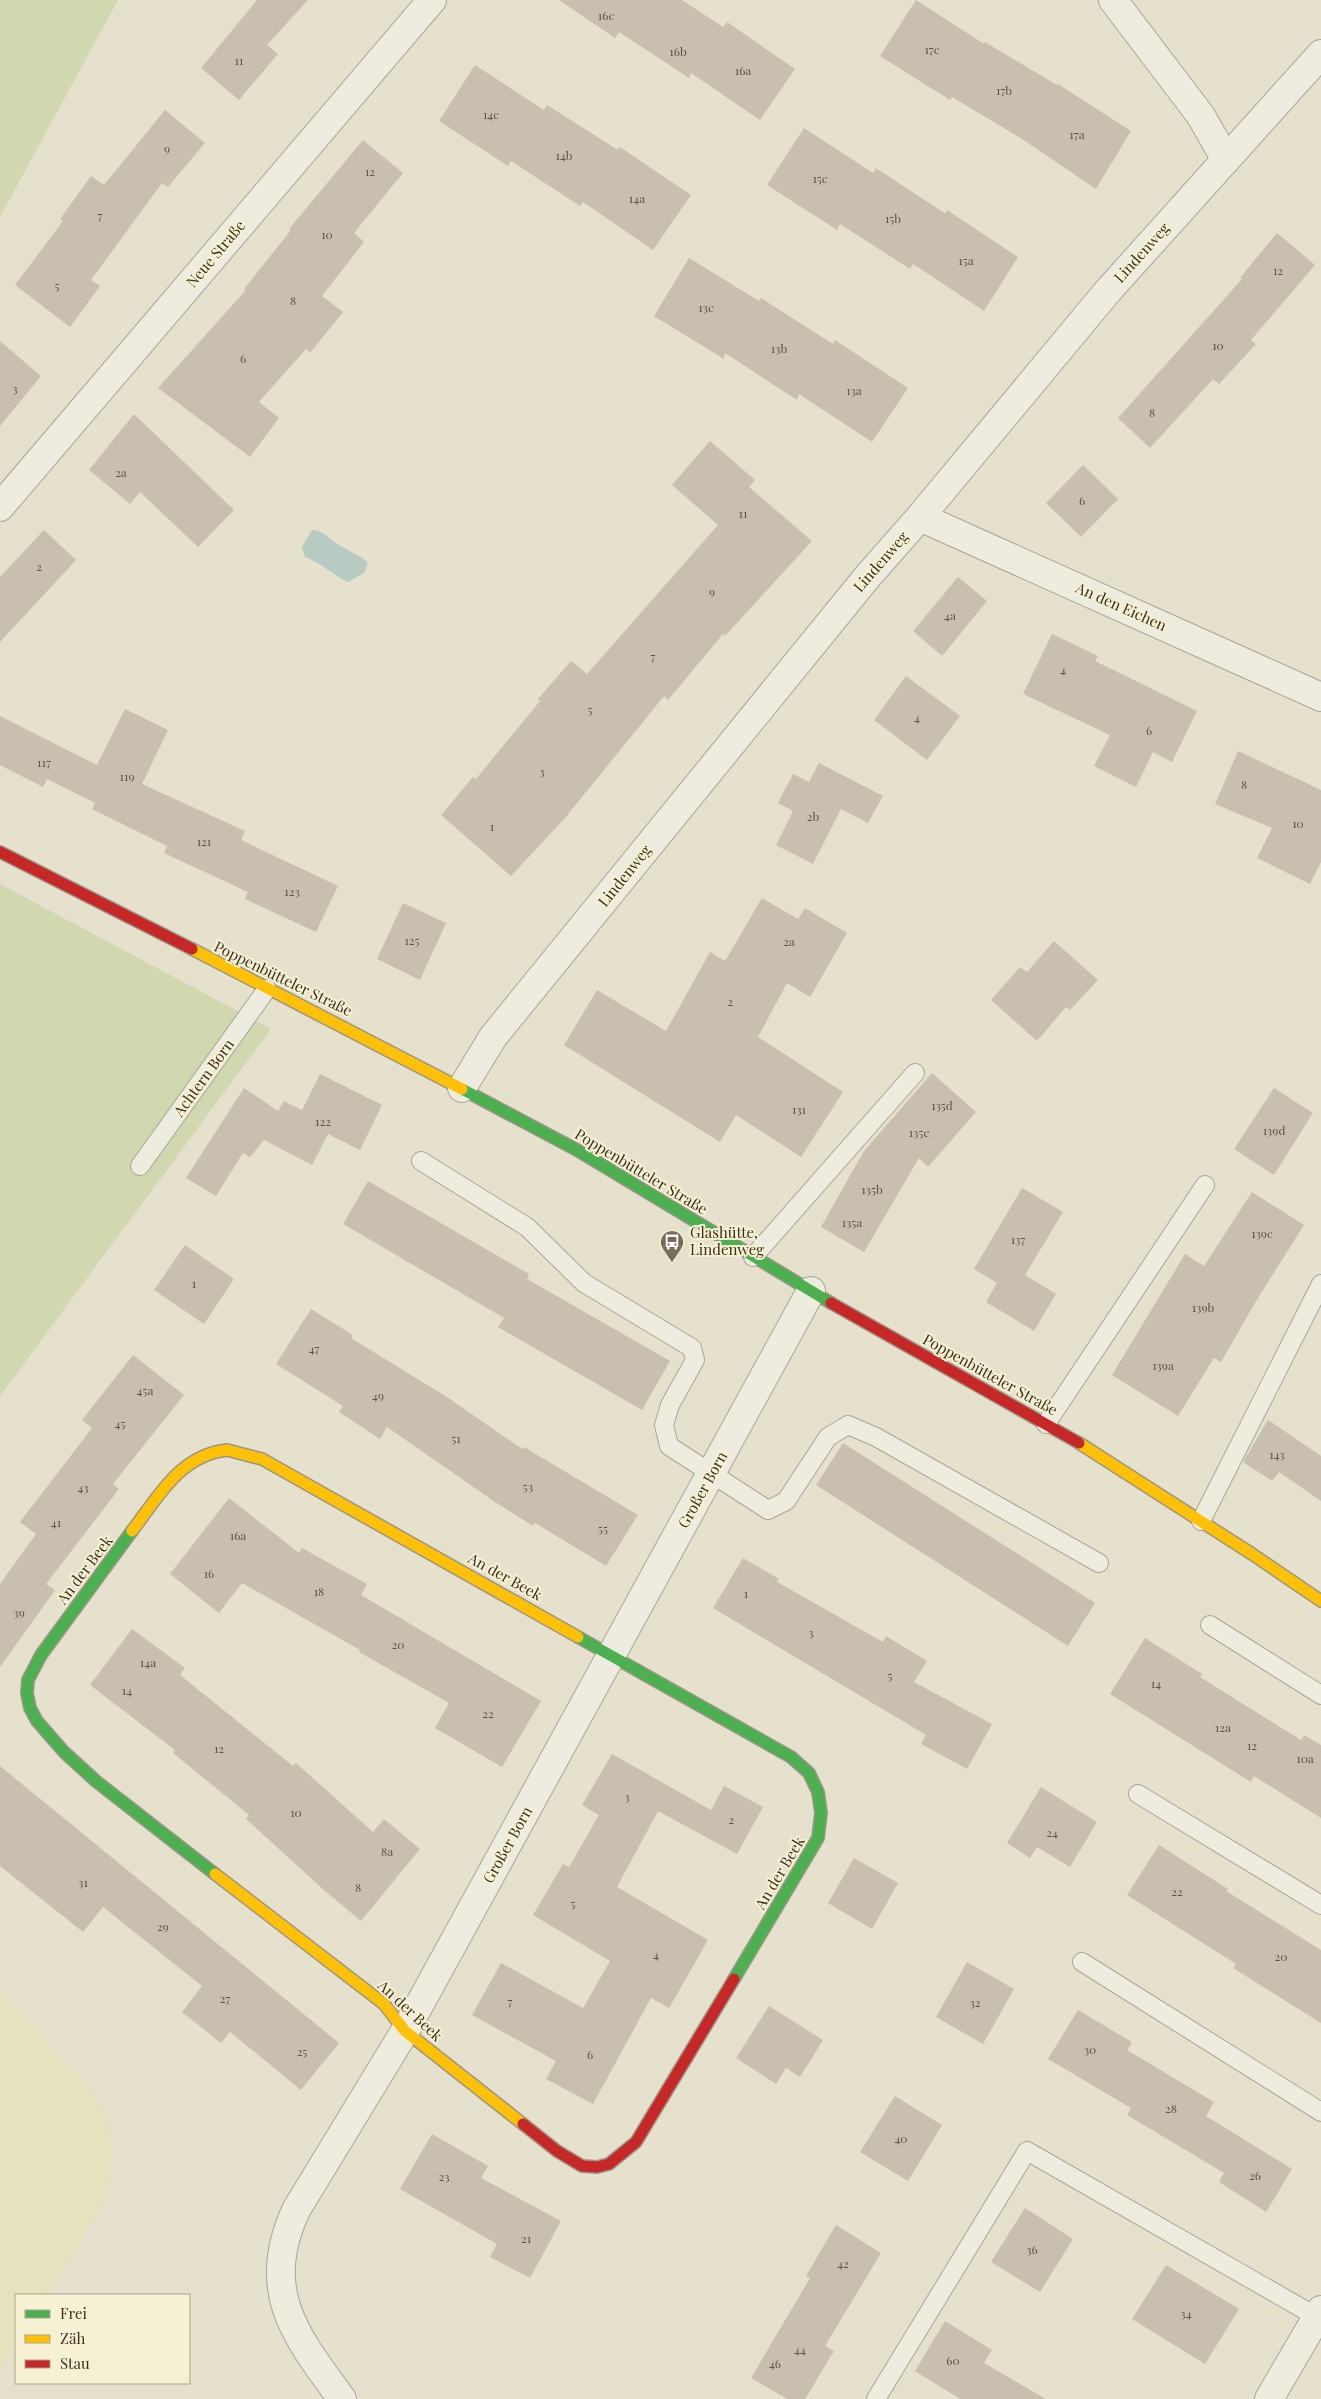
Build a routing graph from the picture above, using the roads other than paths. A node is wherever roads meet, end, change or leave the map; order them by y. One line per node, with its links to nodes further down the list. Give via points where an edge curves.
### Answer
1 (432, 0): 5 (street, Neue Straße)
2 (1113, 0): 4 (street, via 1201,116)
3 (1321, 54): 4 (street, Lindenweg)
4 (1226, 160): 6 (street, Lindenweg, via 1107,292)
5 (0, 507)
6 (920, 518): 7 (street, An den Eichen); 11 (street, Lindenweg, via 868,576 493,1037)
7 (1321, 697)
8 (0, 852): 9 (street, Poppenbütteler Straße)
9 (267, 989): 11 (street, Poppenbütteler Straße); 13 (lane, Achtern Born)
10 (915, 1073): 15 (lane)
11 (462, 1088): 15 (street, Poppenbütteler Straße, via 577,1150)
12 (421, 1162): 19 (lane, via 527,1227 584,1284 692,1348 695,1360 670,1405 664,1425 669,1446)
13 (140, 1166)
14 (1205, 1185): 18 (lane)
15 (753, 1257): 17 (street, Poppenbütteler Straße)
16 (1321, 1284): 20 (lane)
17 (811, 1292): 18 (street, Poppenbütteler Straße); 19 (street, Großer Born)
18 (1046, 1424): 20 (street, Poppenbütteler Straße)
19 (712, 1474): 21 (lane, via 768,1510 786,1501 828,1437 848,1425 876,1437); 24 (street, Großer Born)
20 (1201, 1521): 22 (street, Poppenbütteler Straße)
21 (1099, 1563)
22 (1321, 1601)
23 (1210, 1625): 25 (lane)
24 (612, 1654): 29 (street, Großer Born); 29 (street, An der Beek, via 800,1763 818,1788 822,1817 818,1838 636,2142 609,2164 582,2166 557,2151); 29 (street, An der Beek, via 262,1459 227,1450 196,1458 174,1475 33,1668 27,1693 30,1708 64,1752 105,1788 384,2004)
25 (1321, 1695)
26 (1138, 1794): 27 (lane)
27 (1321, 1905)
28 (1082, 1962): 30 (lane)
29 (405, 2031): 32 (street, Großer Born, via 296,2210 283,2248 281,2287 289,2320 308,2353)
30 (1321, 2112)
31 (1319, 2313): 33 (lane, via 1027,2151); 34 (street)
32 (342, 2399)
33 (876, 2399)
34 (1269, 2399)

